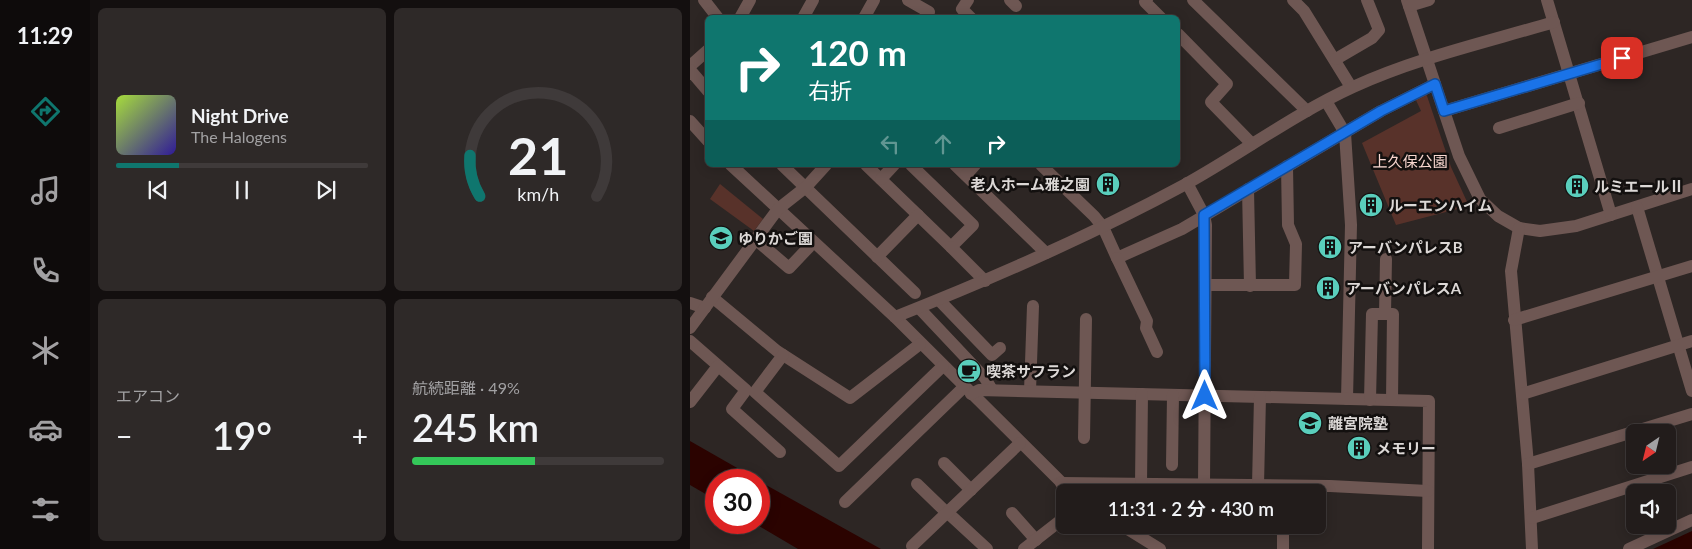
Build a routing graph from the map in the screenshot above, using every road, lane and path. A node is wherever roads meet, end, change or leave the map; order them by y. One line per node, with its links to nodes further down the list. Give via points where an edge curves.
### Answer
1 (704, 0): 14 (street)
2 (750, 0): 15 (street)
3 (813, 0): 16 (street)
4 (874, 0): 17 (street)
5 (908, 0): 18 (street, via 929,12)
6 (968, 0): 19 (street, via 962,9)
7 (1146, 0): 20 (street)
8 (1193, 0): 35 (street)
9 (1293, 0): 25 (street, via 1304,11)
10 (1366, 0): 25 (street, via 1379,30 1372,38)
11 (1429, 0): 13 (street)
12 (1547, 0): 21 (street)
13 (1408, 3): 26 (street)
14 (716, 15)
15 (742, 15)
16 (805, 15)
17 (866, 15)
18 (928, 15)
19 (968, 15)
20 (1158, 15)
21 (1554, 22): 26 (street); 29 (street)
22 (1180, 36): 41 (street, via 1228,84 1210,102)
23 (1692, 37): 29 (street)
24 (705, 53): 27 (street)
25 (1336, 60): 31 (street)
26 (1427, 60): 30 (street); 31 (street)
27 (690, 66)
28 (690, 70): 32 (street)
29 (1569, 74): 34 (street); 36 (street)
30 (1435, 84): 36 (street); 39 (street)
31 (1351, 87): 33 (street)
32 (705, 88)
33 (1326, 101): 35 (street); 39 (street)
34 (1579, 103): 38 (street); 62 (street)
35 (1307, 111): 41 (street)
36 (1444, 111): 64 (street, via 1459,156 1480,198 1498,216)
37 (690, 121): 40 (street)
38 (1499, 128)
39 (1345, 133): 42 (street); 108 (street, via 1351,225)
40 (705, 138)
41 (1252, 144): 54 (street)
42 (1287, 166): 56 (street); 76 (street, via 1288,225 1296,244 1295,285)
43 (733, 167): 59 (street)
44 (784, 167): 55 (street)
45 (824, 167): 55 (street)
46 (868, 167): 53 (street)
47 (892, 167): 53 (street)
48 (914, 167): 67 (street, via 972,225)
49 (957, 167): 52 (street)
50 (973, 167): 52 (street)
51 (1043, 167): 63 (street)
52 (966, 175): 68 (street)
53 (880, 179): 60 (street)
54 (1187, 183): 61 (street); 63 (street)
55 (806, 187): 59 (street); 69 (street)
56 (1248, 189): 61 (street); 76 (street)
57 (1692, 189): 58 (street)
58 (1636, 207): 62 (street); 73 (street)
59 (778, 209): 65 (street); 85 (street)
60 (918, 215): 67 (street); 69 (street)
61 (1204, 215): 70 (street, via 1182,229); 75 (street)
62 (1611, 216): 64 (street, via 1558,230)
63 (1103, 227): 68 (street); 70 (street)
64 (1519, 228): 87 (street, via 1511,271)
65 (755, 239): 66 (street, via 789,268); 78 (street)
66 (809, 246)
67 (951, 247): 74 (street)
68 (1046, 253): 74 (street)
69 (877, 257): 77 (street)
70 (1117, 258): 94 (street, via 1147,321 1146,328)
71 (1386, 259): 84 (street)
72 (1692, 266): 73 (street)
73 (1657, 276): 87 (street); 92 (street)
74 (985, 281): 79 (street)
75 (1206, 286): 76 (street); 106 (street)
76 (1250, 286)
77 (915, 293)
78 (712, 297): 82 (street); 95 (street)
79 (940, 300): 83 (street); 93 (street, via 992,354)
80 (690, 303): 82 (street)
81 (1033, 306): 100 (street)
82 (705, 308): 88 (street)
83 (919, 308): 85 (street); 99 (street, via 985,378)
84 (1385, 314): 109 (street, via 1372,314); 110 (street, via 1393,314)
85 (894, 317): 91 (street)
86 (1086, 319): 101 (street)
87 (1514, 320): 104 (street)
88 (690, 328)
89 (690, 341): 96 (street)
90 (1692, 341): 92 (street)
91 (920, 344): 95 (street, via 850,398); 97 (street)
92 (1679, 345): 102 (street); 104 (street)
93 (1000, 348)
94 (1156, 352)
95 (783, 355): 97 (street, via 755,392 839,466)
96 (718, 366): 111 (street); 115 (street, via 746,390 732,409)
97 (944, 366): 98 (street)
98 (968, 390): 99 (street); 114 (street); 128 (street)
99 (992, 390): 100 (street)
100 (1030, 391): 101 (street)
101 (1085, 392): 103 (street); 113 (street)
102 (1692, 392)
103 (1142, 394): 105 (street); 122 (street)
104 (1522, 394): 117 (street)
105 (1173, 395): 106 (street); 118 (street)
106 (1205, 396): 107 (street); 123 (street)
107 (1260, 397): 108 (street); 124 (street)
108 (1347, 399): 109 (street)
109 (1370, 400): 110 (street)
110 (1392, 400): 127 (street, via 1429,401)
111 (690, 402)
112 (1692, 414): 117 (street)
113 (1084, 438)
114 (1020, 443): 120 (street); 125 (street)
115 (780, 452)
116 (944, 463): 125 (street)
117 (1528, 464): 131 (street)
118 (1172, 465)
119 (1692, 467): 131 (street)
120 (1061, 483): 122 (street)
121 (917, 484): 129 (street)
122 (1141, 484)
123 (1204, 484)
124 (1258, 484)
125 (970, 490): 129 (street)
126 (1326, 490): 127 (street)
127 (1428, 491): 141 (street)
128 (845, 502)
129 (947, 512): 136 (street); 138 (street)
130 (1012, 513): 137 (street)
131 (1532, 518): 142 (street)
132 (1692, 520): 143 (street)
133 (1056, 525): 137 (street)
134 (1135, 534): 139 (street)
135 (1283, 534): 140 (street)
136 (912, 546)
137 (1031, 546)
138 (987, 549)
139 (1159, 549)
140 (1283, 549)
141 (1428, 549)
142 (1532, 549)
143 (1629, 549)

